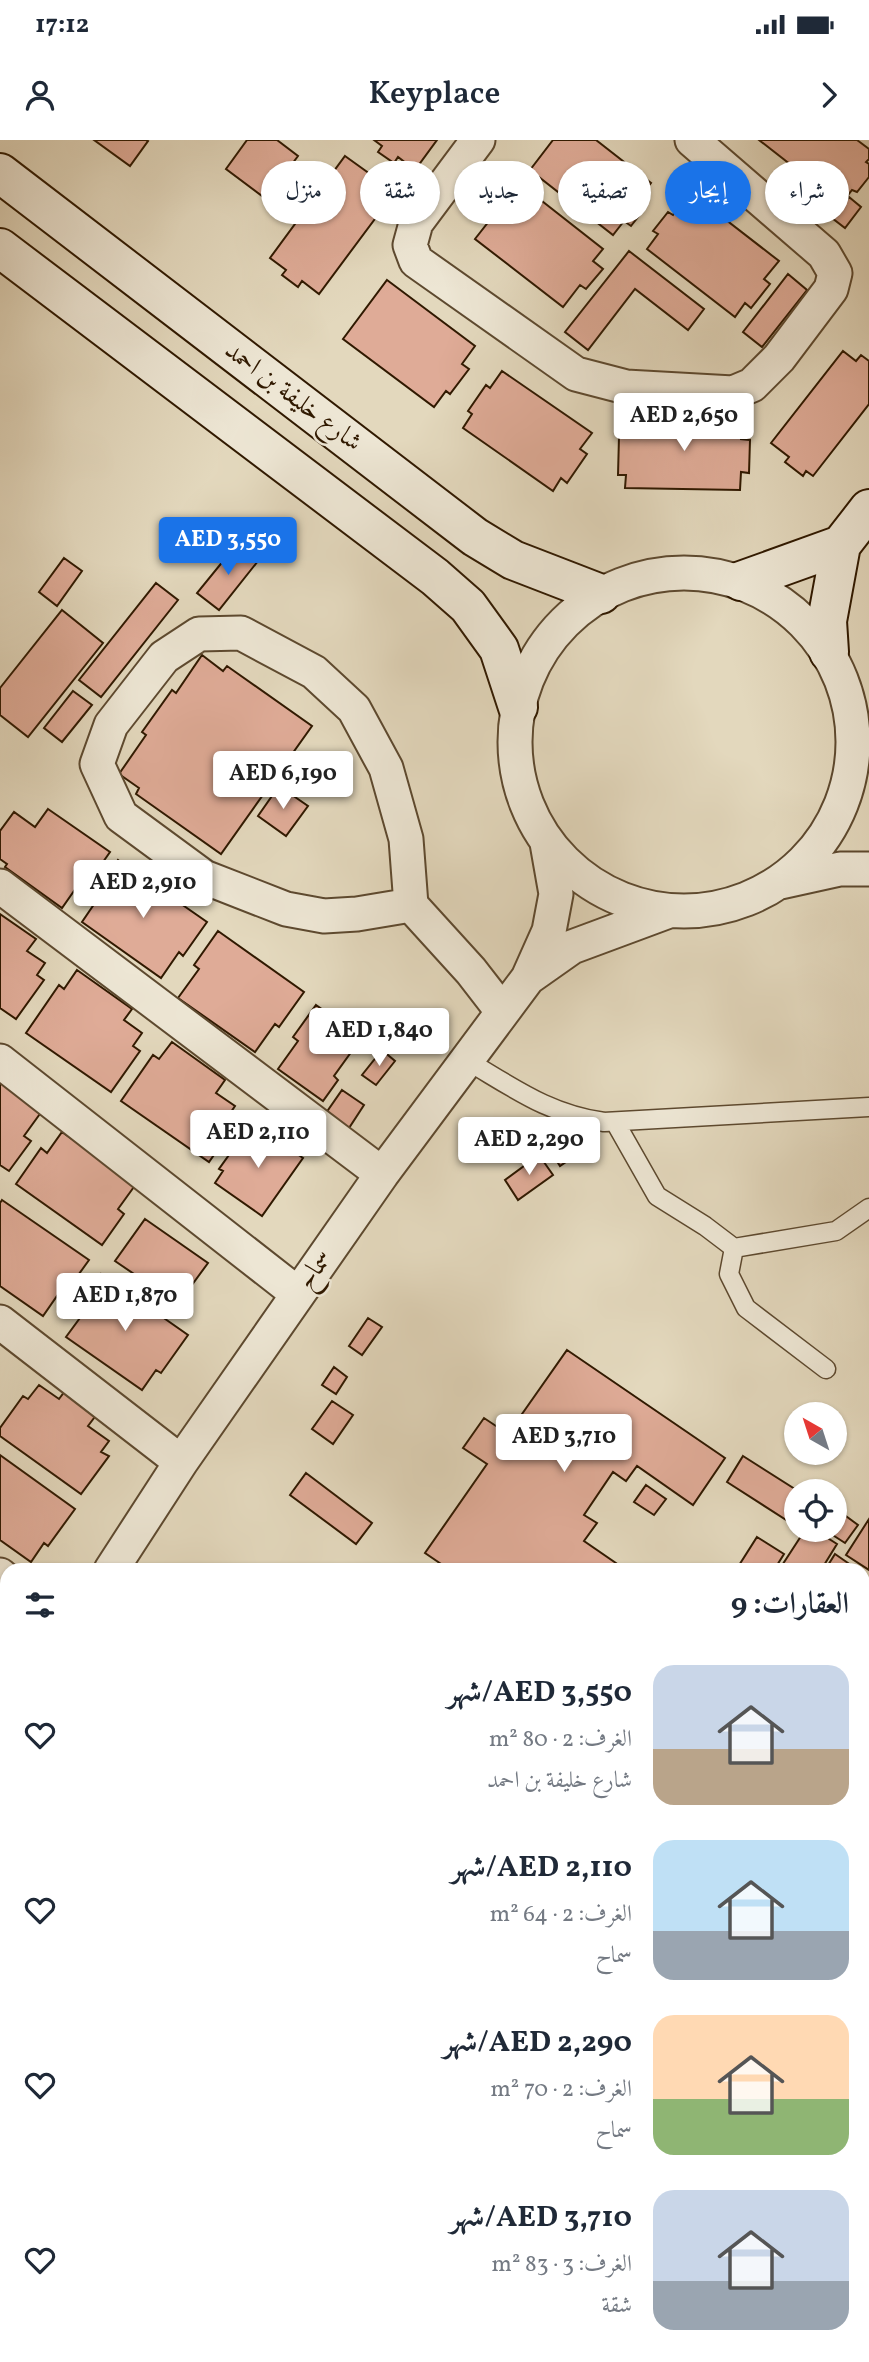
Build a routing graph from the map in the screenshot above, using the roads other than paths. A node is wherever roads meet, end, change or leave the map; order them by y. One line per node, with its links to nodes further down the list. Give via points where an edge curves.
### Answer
1 (478, 140): 2 (street, via 416,223 410,245 416,261 576,374 626,387 733,393 752,384 779,358 831,289 835,273 824,254)
2 (692, 140)
3 (0, 173): 8 (street, شارع خليفة بن احمد, via 475,537 513,559)
4 (0, 248): 10 (street, via 468,606 499,649)
5 (869, 509): 6 (street)
6 (841, 545): 7 (street); 9 (street, via 827,621)
7 (741, 581): 8 (street, via 684,572 628,582); 9 (street, via 791,609)
8 (601, 594): 10 (street, via 557,630 526,679)
9 (829, 652): 11 (street, via 850,705)
10 (518, 706): 13 (street, via 514,735 517,773 532,818)
11 (852, 763): 12 (street); 15 (street, via 846,791 825,834)
12 (869, 795)
13 (547, 843): 18 (street, via 566,864 614,897); 19 (street, سماح, via 556,894 549,931)
14 (869, 869): 15 (street, via 841,869)
15 (779, 882): 18 (street, via 726,905)
16 (0, 886): 25 (street)
17 (411, 905): 17 (street, via 406,839 386,768 354,709 314,672 241,633 199,634 164,657 111,725 97,764 121,816 204,877 286,909 324,916); 20 (street)
18 (669, 911): 19 (street, سماح, via 572,947)
19 (528, 978): 20 (street, سماح)
20 (502, 1011): 21 (street, سماح)
21 (466, 1060): 24 (lane, via 562,1113); 25 (street, سماح)
22 (0, 1061): 28 (street)
23 (869, 1107): 24 (lane)
24 (615, 1122): 27 (lane, via 657,1196)
25 (382, 1174): 28 (street, سماح)
26 (869, 1208): 27 (lane, via 836,1231)
27 (733, 1248): 30 (lane, via 729,1274 746,1308)
28 (298, 1294): 31 (street, سماح)
29 (0, 1322): 31 (street)
30 (826, 1369)
31 (181, 1462): 32 (street, سماح)
32 (116, 1563)

